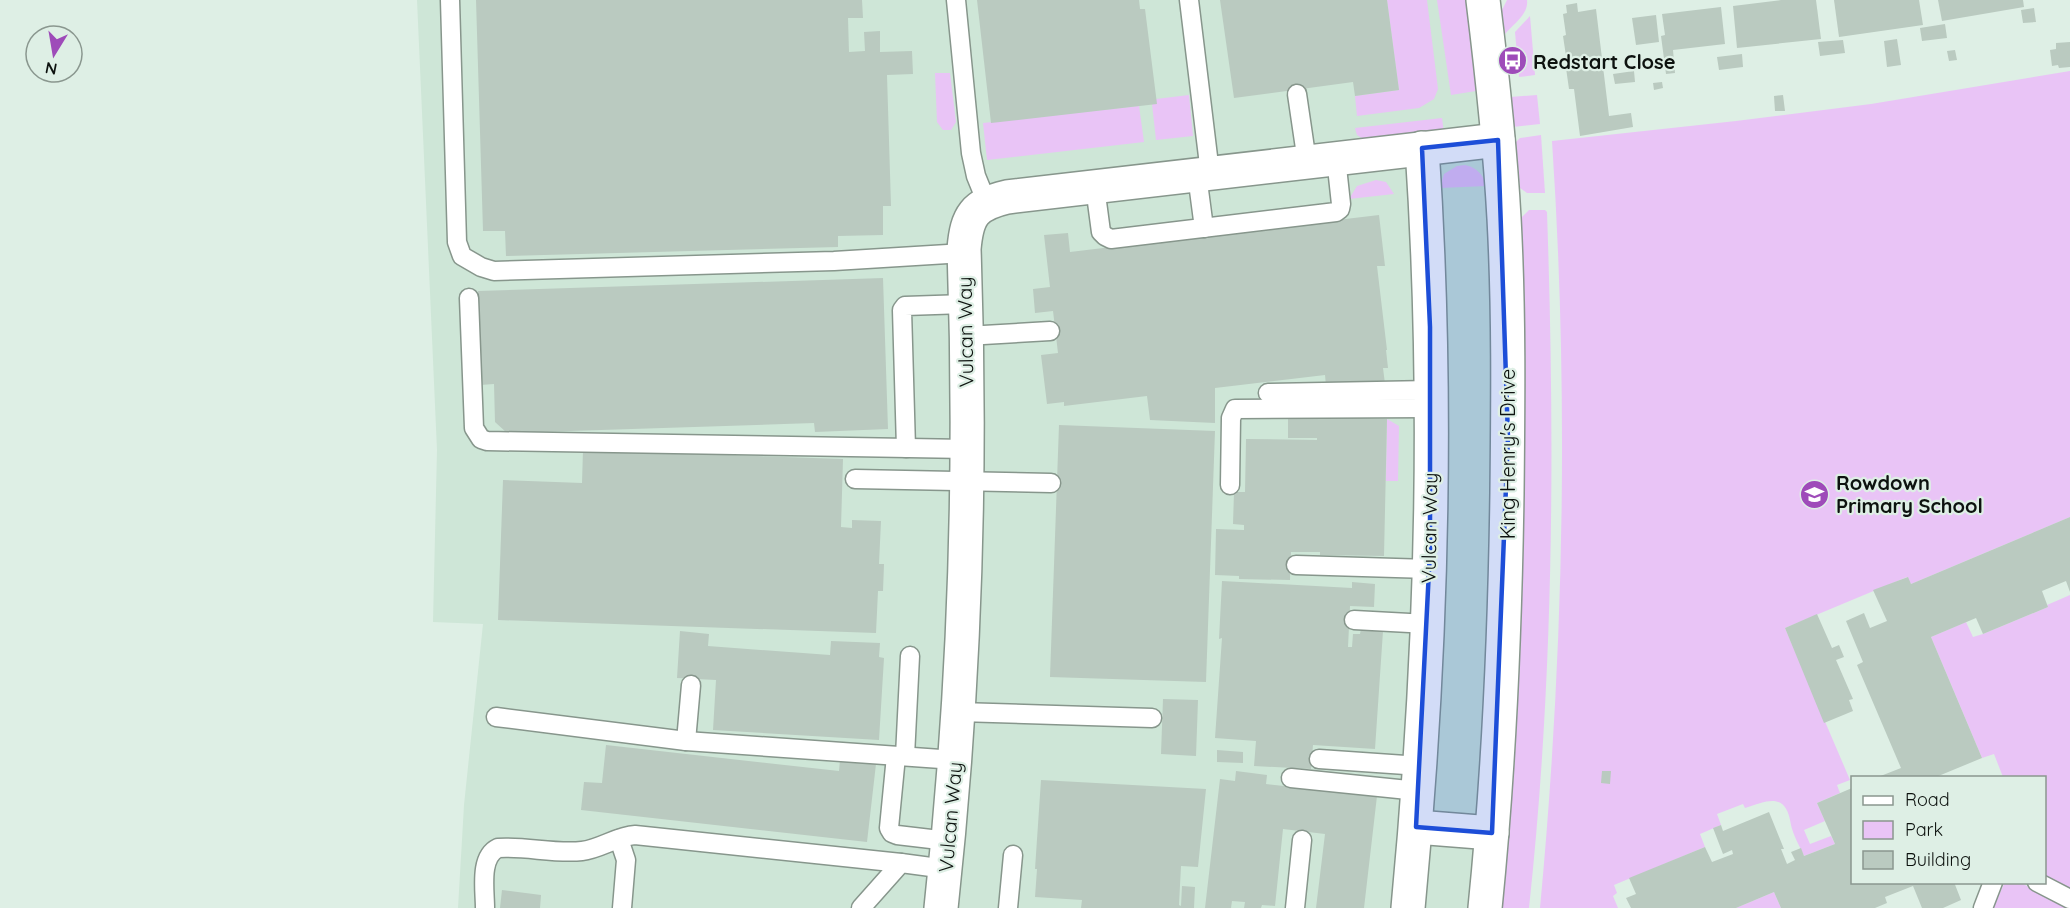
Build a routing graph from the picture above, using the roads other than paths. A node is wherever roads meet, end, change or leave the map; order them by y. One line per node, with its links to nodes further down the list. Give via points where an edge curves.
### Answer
1 (450, 0): 13 (lane, via 457,242 462,256 481,267 494,271 554,270)
2 (956, 0): 11 (lane, via 971,153)
3 (1189, 0): 9 (lane)
4 (1483, 0): 6 (street, King Henry's Drive)
5 (1297, 94): 8 (lane)
6 (1498, 140): 7 (street); 41 (street, King Henry's Drive, via 1506,267 1508,437 1502,690)
7 (1422, 148): 8 (street); 18 (street, Vulcan Way)
8 (1321, 160): 9 (street); 12 (lane, via 1341,204 1336,212)
9 (1204, 174): 10 (street); 12 (lane)
10 (1095, 187): 11 (street, via 1007,197); 12 (lane, via 1101,232 1105,236)
11 (987, 203): 13 (street, Vulcan Way, via 970,219)
12 (1204, 228)
13 (964, 253): 15 (street, Vulcan Way)
14 (469, 298): 19 (lane, via 474,428 481,439)
15 (965, 320): 16 (lane); 19 (lane, via 905,306 902,310); 20 (street, Vulcan Way)
16 (1050, 331)
17 (1268, 393): 18 (lane)
18 (1430, 399): 24 (lane, via 1235,410 1231,418); 26 (street, Vulcan Way)
19 (906, 448): 20 (lane)
20 (967, 449): 22 (street, Vulcan Way)
21 (855, 479): 22 (lane)
22 (967, 482): 23 (lane); 31 (street, Vulcan Way)
23 (1051, 483)
24 (1230, 485)
25 (1296, 565): 26 (lane)
26 (1429, 569): 28 (street, Vulcan Way)
27 (1354, 620): 28 (lane)
28 (1428, 624): 39 (street, Vulcan Way)
29 (910, 656): 35 (lane)
30 (691, 685): 34 (lane)
31 (959, 712): 33 (lane); 37 (street, Vulcan Way)
32 (496, 717): 34 (lane)
33 (1152, 718)
34 (686, 741): 35 (lane)
35 (900, 756): 37 (lane); 44 (lane, via 890,828 897,836)
36 (1319, 759): 39 (lane)
37 (956, 760): 44 (street, Vulcan Way)
38 (1291, 778): 39 (lane)
39 (1419, 779): 40 (street, Vulcan Way)
40 (1416, 827): 41 (street); 56 (street, Vulcan Way)
41 (1492, 833): 57 (street, King Henry's Drive)
42 (619, 839): 46 (lane, via 635,835); 50 (lane, via 583,851 504,847 493,850 486,867); 51 (lane, via 626,860)
43 (1302, 840): 55 (lane)
44 (947, 855): 46 (lane); 53 (street, Vulcan Way)
45 (1013, 855): 54 (lane)
46 (901, 863): 52 (lane)
47 (1992, 884): 58 (lane)
48 (2041, 884): 49 (lane)
49 (2070, 899)
50 (485, 908)
51 (622, 908)
52 (861, 908)
53 (941, 908)
54 (1008, 908)
55 (1295, 908)
56 (1408, 908)
57 (1485, 908)
58 (1983, 908)

